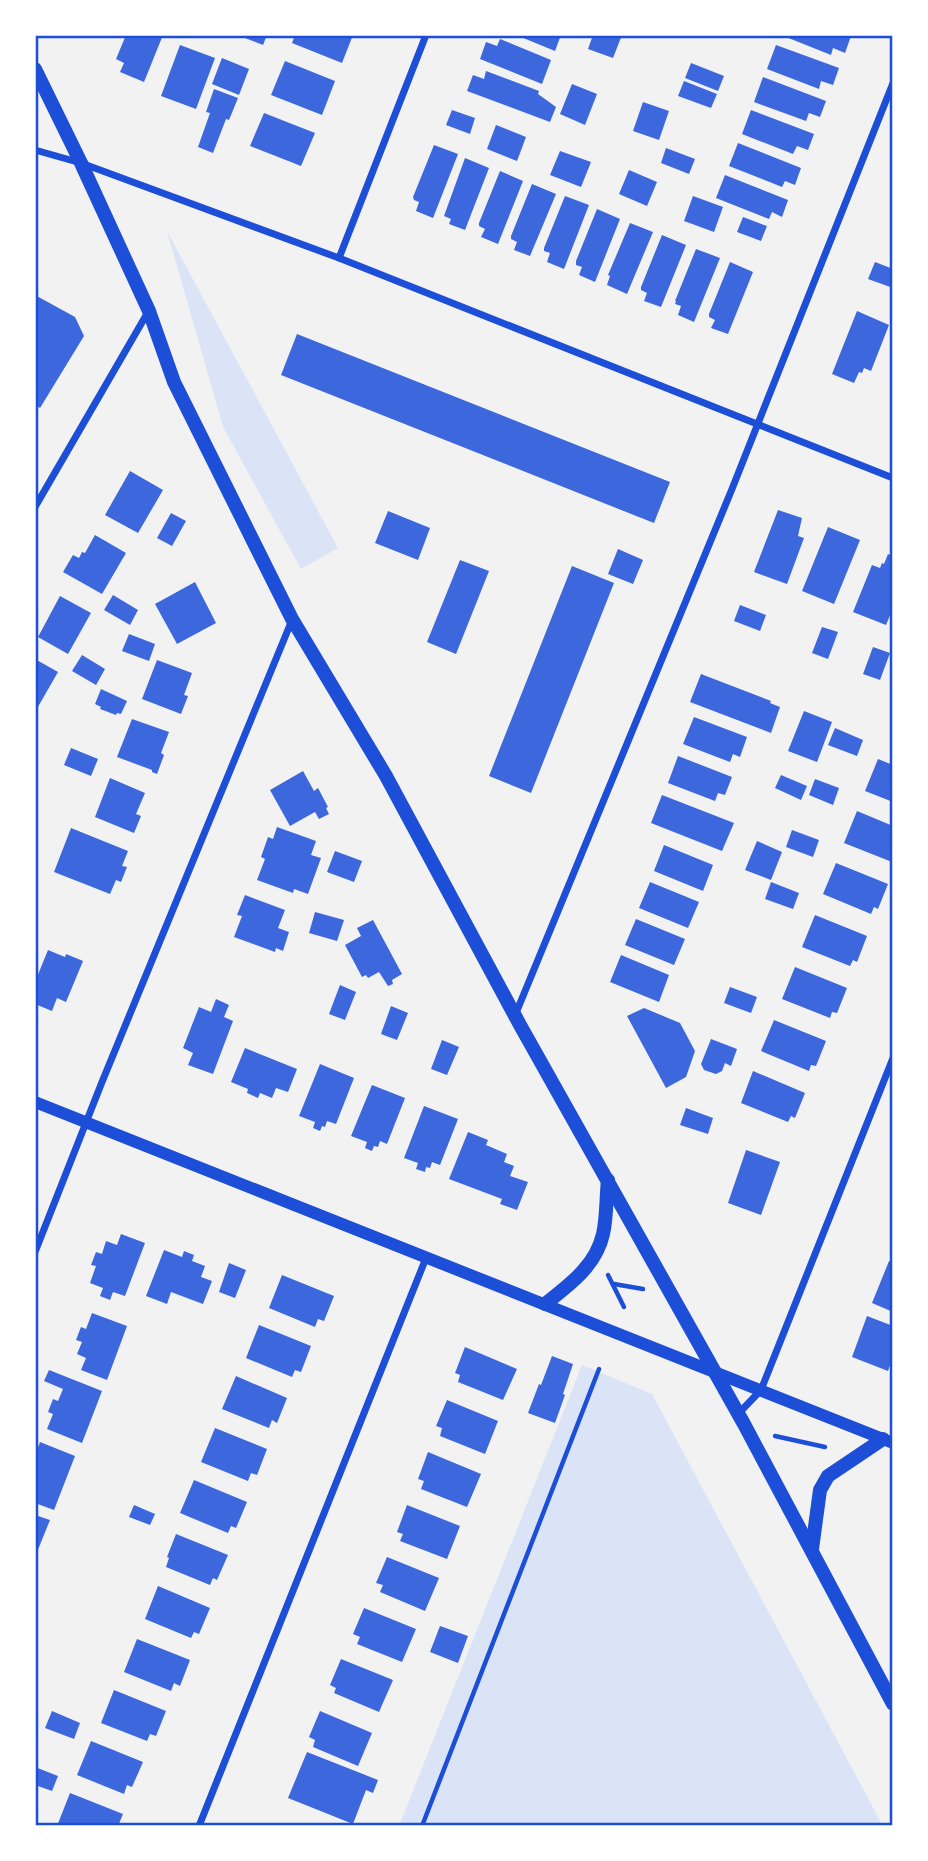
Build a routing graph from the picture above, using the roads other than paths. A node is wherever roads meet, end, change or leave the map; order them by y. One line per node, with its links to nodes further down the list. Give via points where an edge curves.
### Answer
1 (426, 35): 6 (street)
2 (35, 69): 5 (main road)
3 (893, 83): 8 (street)
4 (35, 150): 5 (street)
5 (81, 163): 6 (street); 7 (main road)
6 (339, 258): 8 (street)
7 (149, 312): 10 (street); 11 (main road, via 174,382)
8 (758, 424): 9 (street); 12 (street)
9 (893, 478)
10 (35, 507)
11 (292, 619): 12 (main road, via 386,776); 15 (street)
12 (515, 1016): 16 (main road)
13 (893, 1058): 21 (street)
14 (35, 1102): 15 (street)
15 (86, 1122): 17 (street); 18 (street)
16 (608, 1179): 19 (main road, via 603,1235 594,1256 580,1276); 20 (main road)
17 (35, 1252)
18 (426, 1258): 19 (street); 26 (street)
19 (545, 1304): 20 (street)
20 (714, 1371): 21 (street); 22 (main road)
21 (761, 1390): 22 (street); 23 (street)
22 (738, 1414): 24 (main road)
23 (888, 1441): 24 (main road, via 828,1476 820,1490)
24 (812, 1549): 25 (main road)
25 (893, 1704)
26 (199, 1826)

